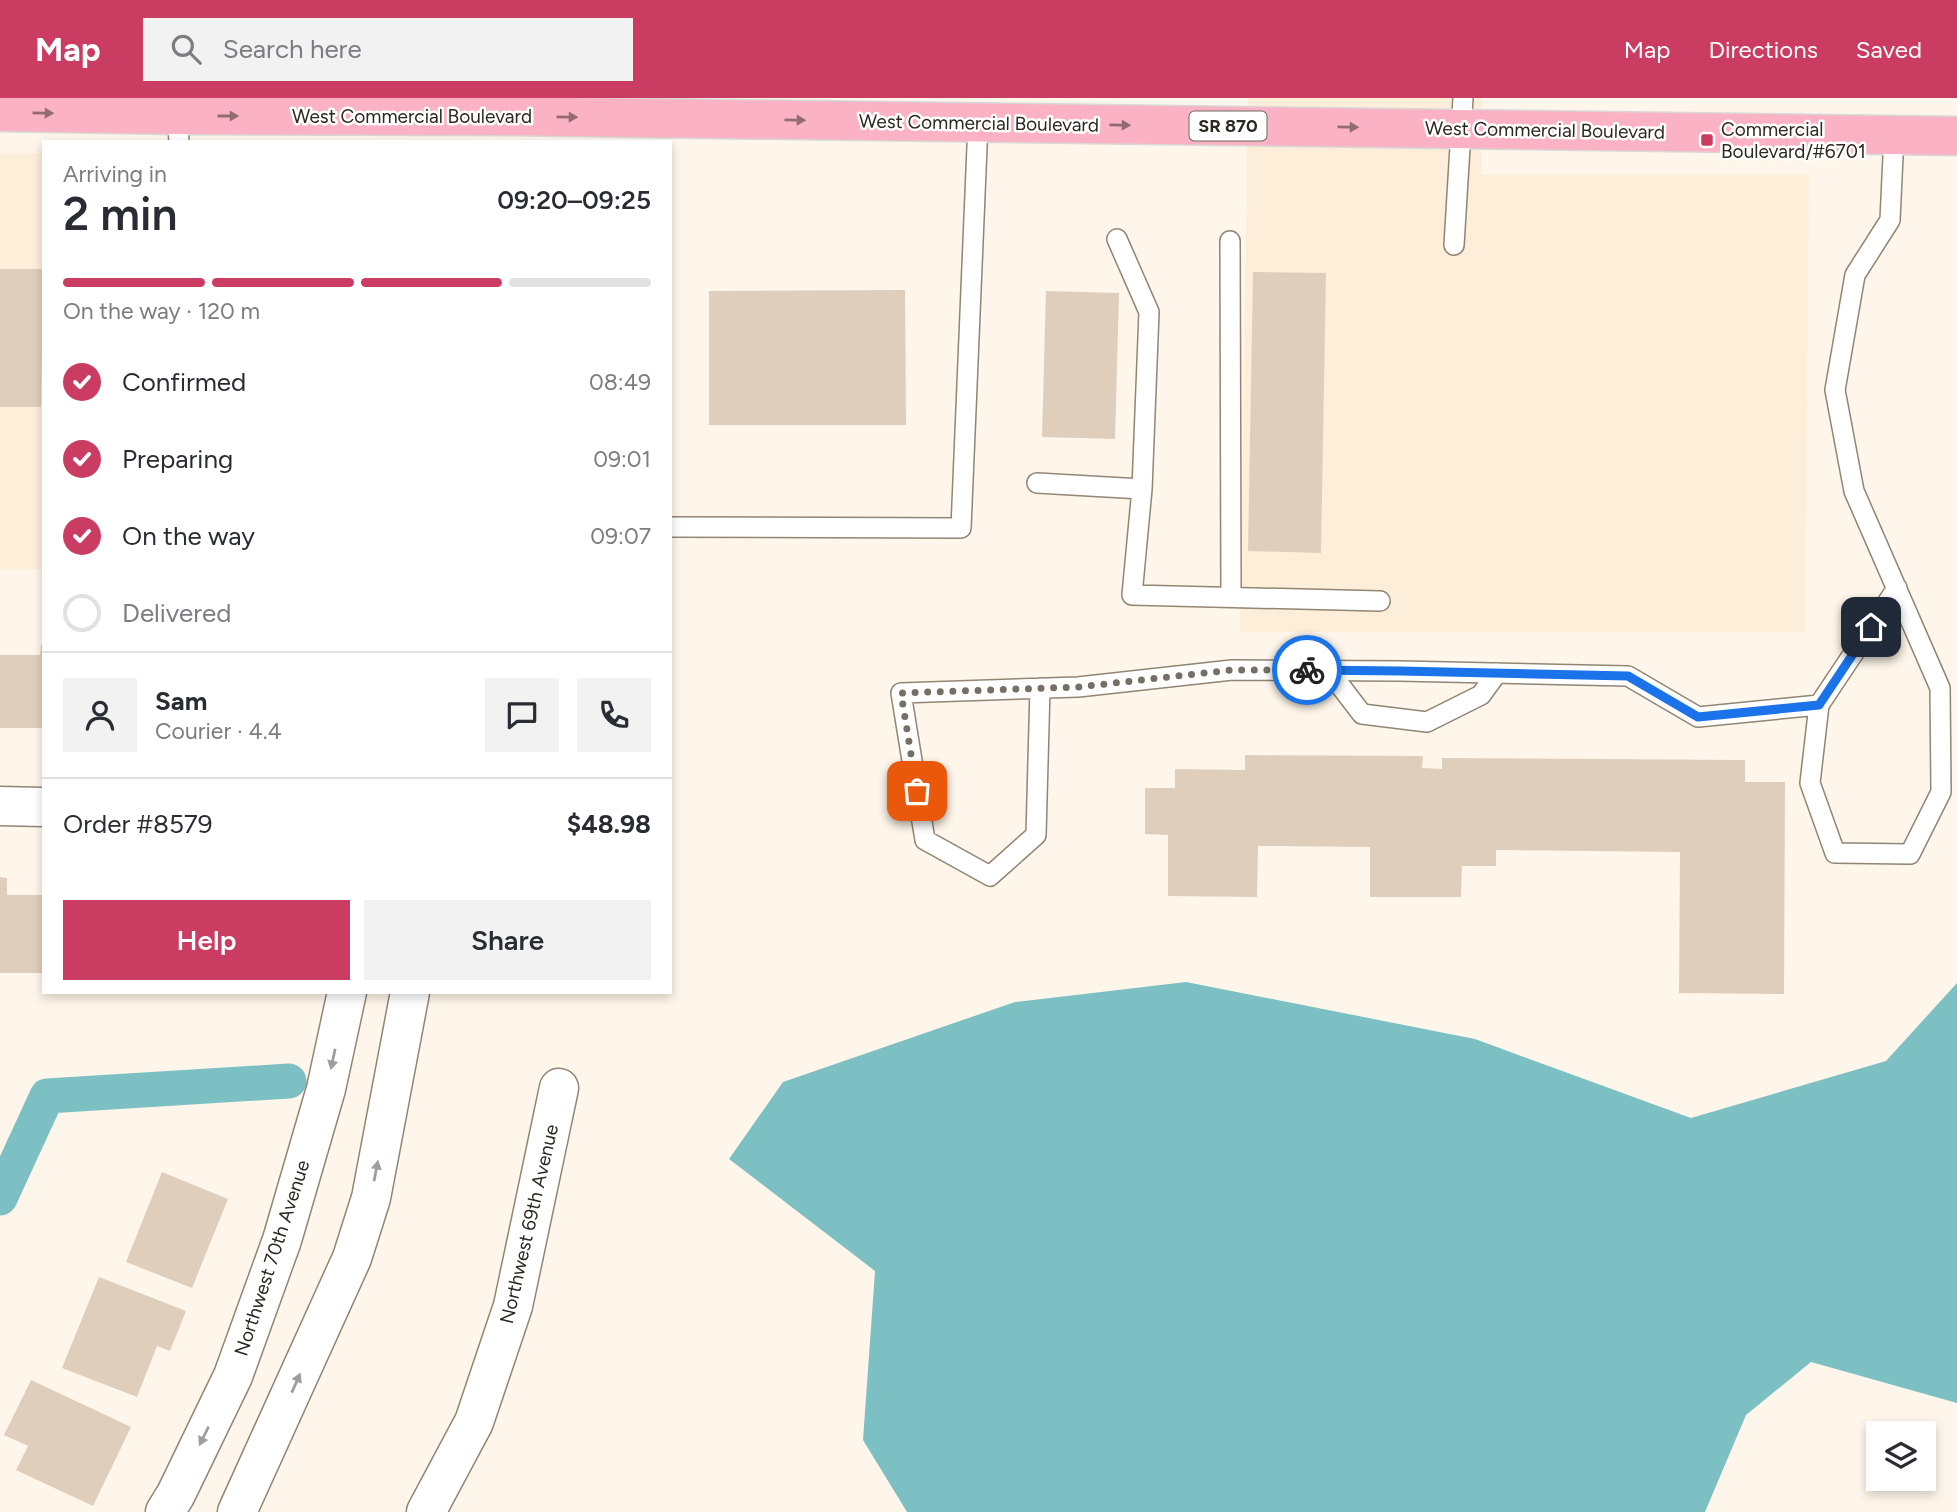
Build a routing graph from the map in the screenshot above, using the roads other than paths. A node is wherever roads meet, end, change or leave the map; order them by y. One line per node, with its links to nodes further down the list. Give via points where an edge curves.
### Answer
1 (0, 112): 3 (highway, West Commercial Boulevard / SR 870, one-way to 3)
2 (1462, 113): 6 (highway, West Commercial Boulevard / SR 870, one-way to 2); 7 (highway, West Commercial Boulevard / SR 870); 11 (lane)
3 (177, 118): 4 (highway, West Commercial Boulevard / SR 870, one-way to 4)
4 (433, 119): 5 (highway, West Commercial Boulevard / SR 870)
5 (496, 119): 6 (highway, West Commercial Boulevard / SR 870, one-way to 6)
6 (978, 123): 14 (lane, via 961,528)
7 (1894, 135): 8 (highway, West Commercial Boulevard / SR 870); 15 (lane, via 1890,220 1855,275 1835,390 1854,491)
8 (1957, 136)
9 (1117, 239): 13 (lane, via 1149,312)
10 (1230, 241): 16 (lane)
11 (1454, 245)
12 (1037, 483): 13 (lane)
13 (1142, 489): 16 (lane, via 1132,595)
14 (672, 527)
15 (1897, 588): 21 (lane); 21 (lane, via 1940,688 1941,792 1910,854 1835,853 1810,783)
16 (1231, 597): 17 (lane)
17 (1380, 601)
18 (1329, 671): 19 (lane); 19 (lane, via 1362,713 1427,722 1481,695); 20 (lane, via 1232,670)
19 (1497, 673): 21 (lane, via 1628,676 1698,717)
20 (1040, 688): 20 (lane, via 901,693 925,840 990,876 1036,835)
21 (1819, 705)
22 (0, 807): 23 (street)
23 (42, 807)
24 (347, 994): 27 (street, Northwest 70th Avenue, one-way to 27, via 326,1089 282,1240)
25 (410, 994): 28 (street, one-way to 25, via 352,1258 370,1198)
26 (559, 1088): 31 (street, Northwest 69th Avenue, via 513,1306 474,1422)
27 (223, 1397): 28 (street); 29 (street, Northwest 70th Avenue, one-way to 29)
28 (280, 1421): 30 (street)
29 (165, 1512)
30 (237, 1512)
31 (426, 1512)

